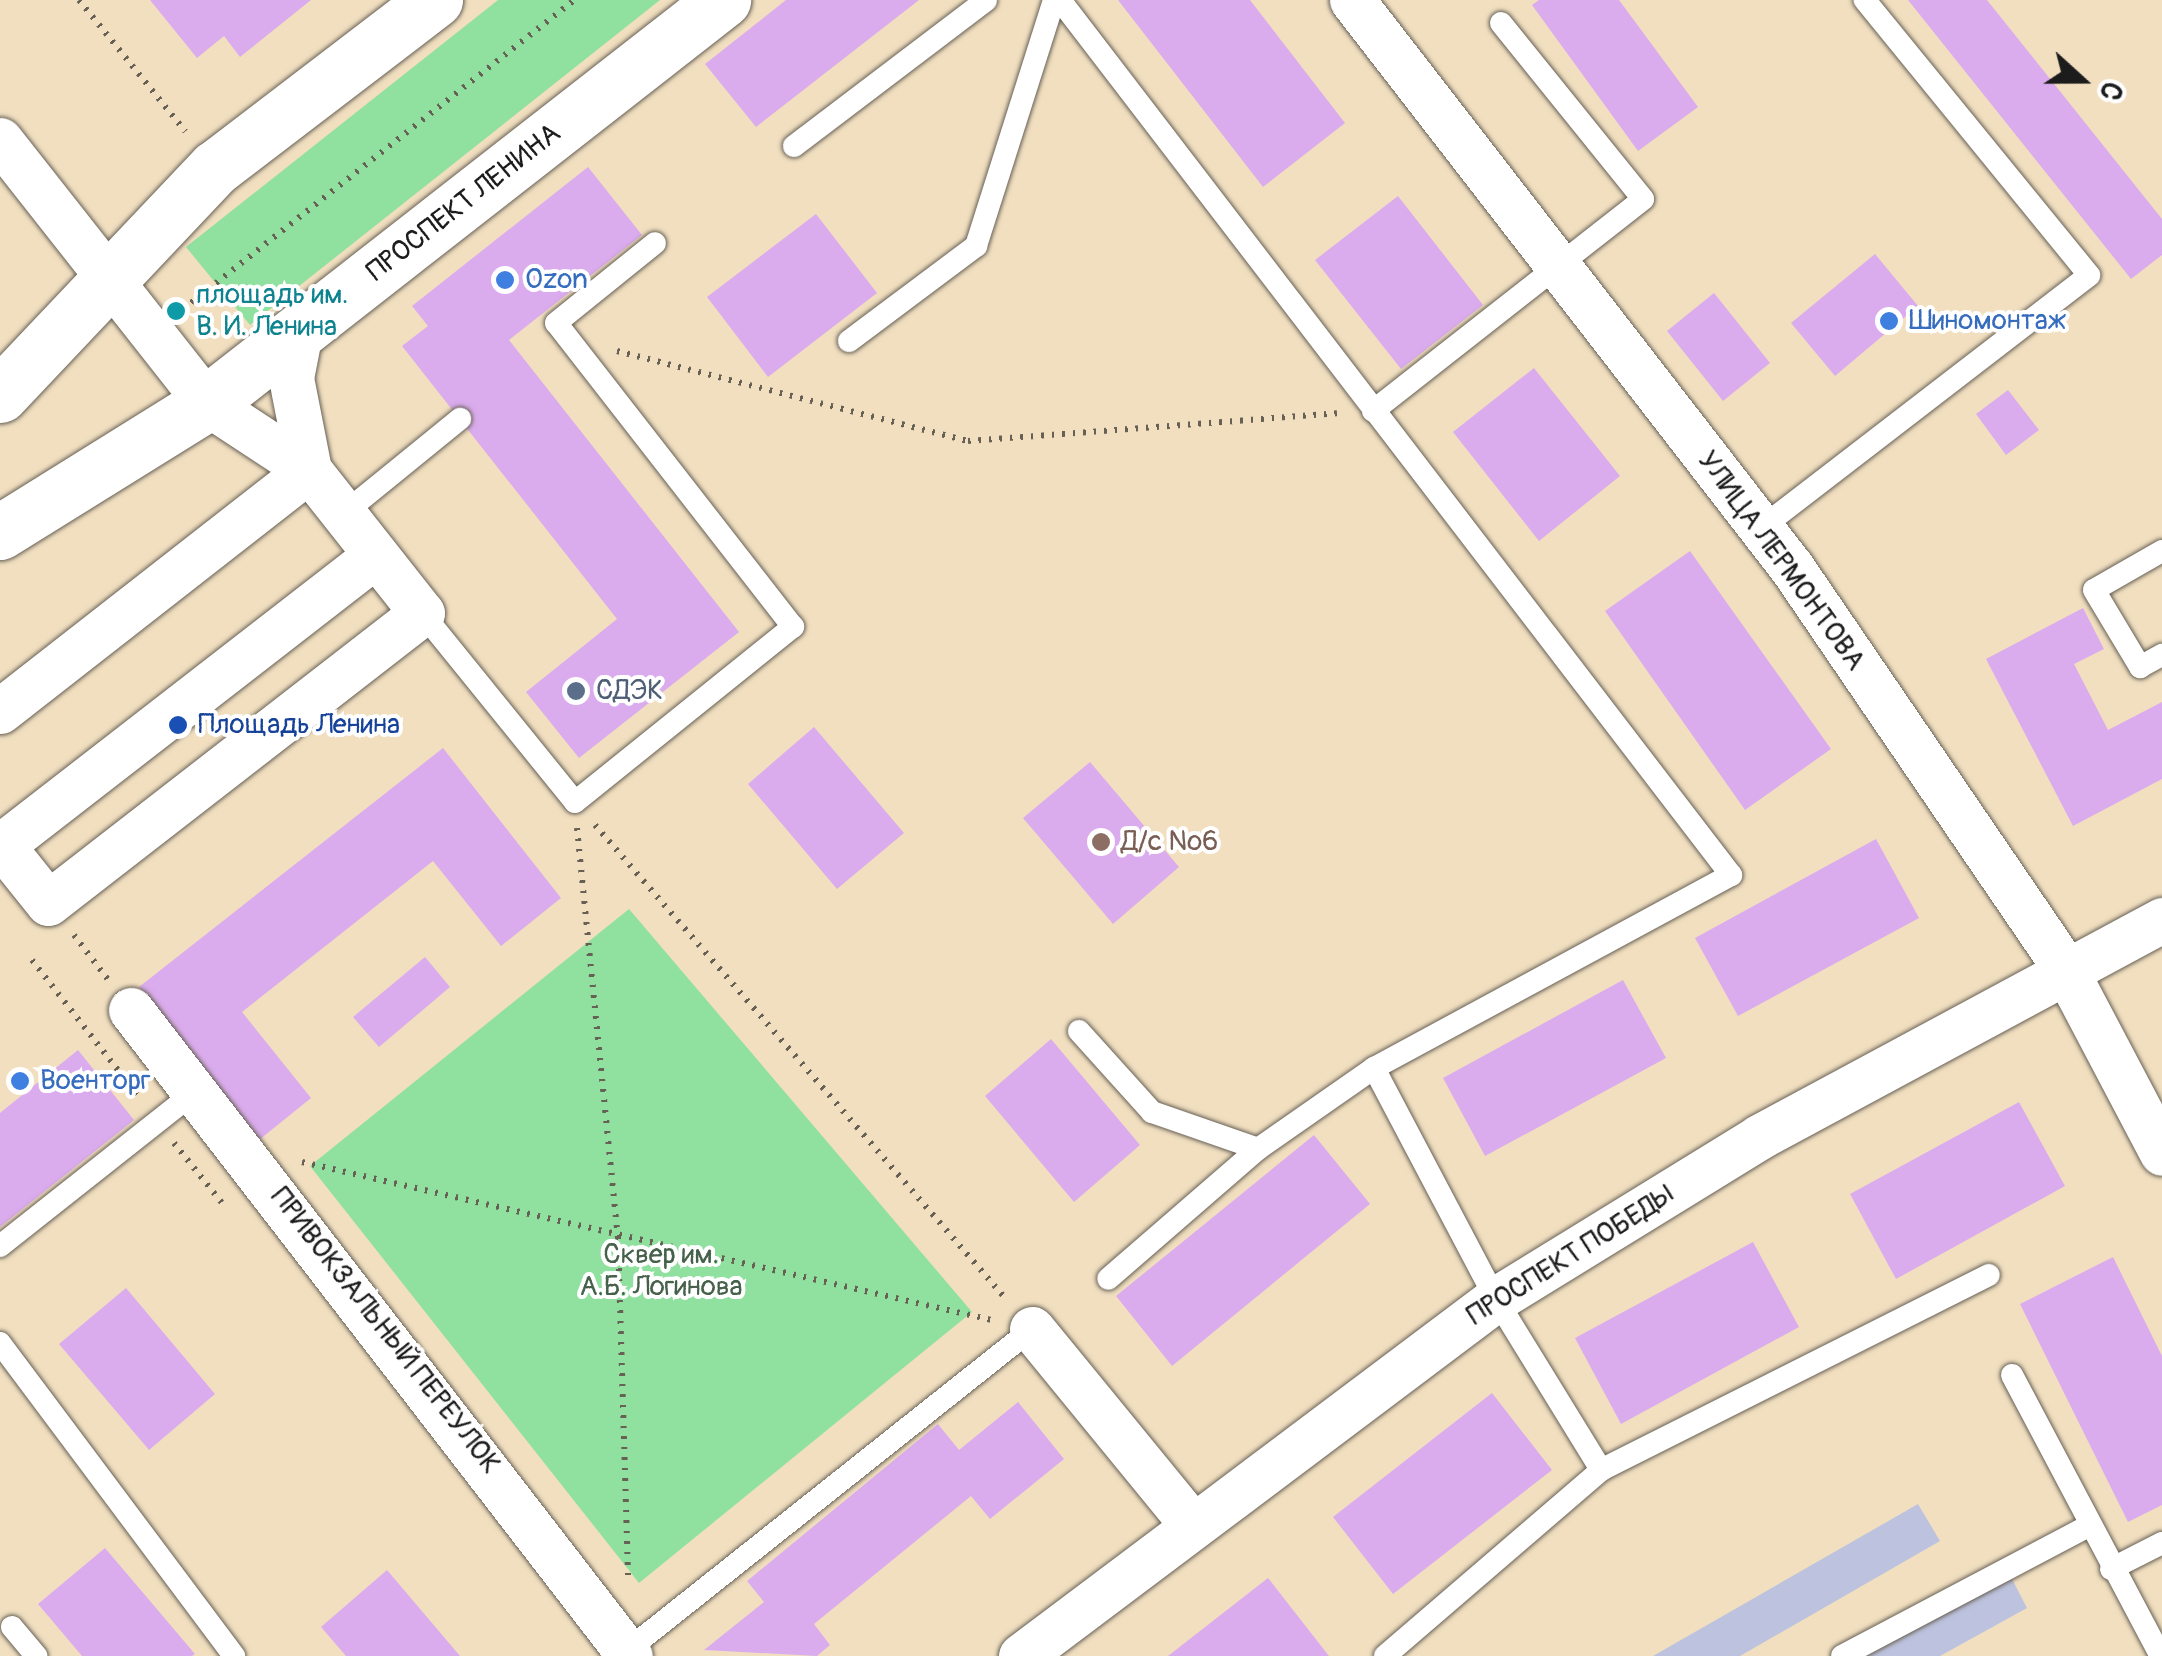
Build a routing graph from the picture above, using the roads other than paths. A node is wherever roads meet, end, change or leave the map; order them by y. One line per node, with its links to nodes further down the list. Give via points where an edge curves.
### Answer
1 (435, 0): 12 (street, via 215,168)
2 (723, 0): 13 (street, ПРОСПЕКТ ЛЕНИНА)
3 (986, 0): 9 (lane)
4 (1057, 0): 14 (lane, via 976,246); 17 (lane)
5 (1352, 0): 11 (street, УЛИЦА ЛЕРМОНТОВА)
6 (1866, 0): 21 (lane, via 2089,275)
7 (1501, 23): 11 (lane, via 1643,199)
8 (0, 140): 12 (street)
9 (794, 146)
10 (655, 243): 25 (lane, via 556,323 793,627 575,802)
11 (1559, 266): 17 (lane); 21 (street, УЛИЦА ЛЕРМОНТОВА)
12 (109, 278): 15 (street); 16 (street)
13 (300, 332): 16 (street, ПРОСПЕКТ ЛЕНИНА); 19 (street, via 291,378)
14 (849, 341)
15 (0, 395)
16 (207, 403): 19 (street); 22 (street, ПРОСПЕКТ ЛЕНИНА)
17 (1374, 411): 33 (lane, via 1732,875)
18 (460, 419): 20 (lane)
19 (309, 470): 20 (street); 27 (street)
20 (343, 514): 24 (street)
21 (1761, 528): 30 (street, УЛИЦА ЛЕРМОНТОВА)
22 (0, 532)
23 (2162, 551): 26 (lane, via 2094,590 2140,667)
24 (376, 556): 25 (street); 28 (street)
25 (422, 612): 28 (street, via 48,903)
26 (2162, 655)
27 (0, 711)
28 (1, 844)
29 (2162, 920): 30 (street, ПРОСПЕКТ ПОБЕДЫ)
30 (2064, 966): 36 (street, УЛИЦА ЛЕРМОНТОВА); 40 (street, ПРОСПЕКТ ПОБЕДЫ, via 1759,1137)
31 (131, 1010): 34 (street, ПРИВОКЗАЛЬНЫЙ ПЕРЕУЛОК)
32 (1079, 1031): 35 (lane, via 1152,1112)
33 (1374, 1068): 35 (lane); 40 (lane)
34 (196, 1091): 37 (lane); 50 (street, ПРИВОКЗАЛЬНЫЙ ПЕРЕУЛОК)
35 (1258, 1150): 39 (lane)
36 (2162, 1153)
37 (0, 1246)
38 (1989, 1275): 44 (lane)
39 (1108, 1278)
40 (1496, 1300): 44 (lane); 45 (street, ПРОСПЕКТ ПОБЕДЫ)
41 (1032, 1329): 45 (street); 50 (lane)
42 (0, 1343): 52 (lane)
43 (2012, 1374): 46 (lane)
44 (1601, 1470): 54 (lane)
45 (1190, 1523): 53 (street, ПРОСПЕКТ ПОБЕДЫ)
46 (2087, 1526): 48 (lane); 55 (lane)
47 (2162, 1543): 48 (lane)
48 (2111, 1569): 56 (lane)
49 (12, 1627): 51 (lane)
50 (627, 1653)
51 (36, 1656)
52 (234, 1656)
53 (1021, 1656)
54 (1384, 1656)
55 (1842, 1656)
56 (2161, 1656)

